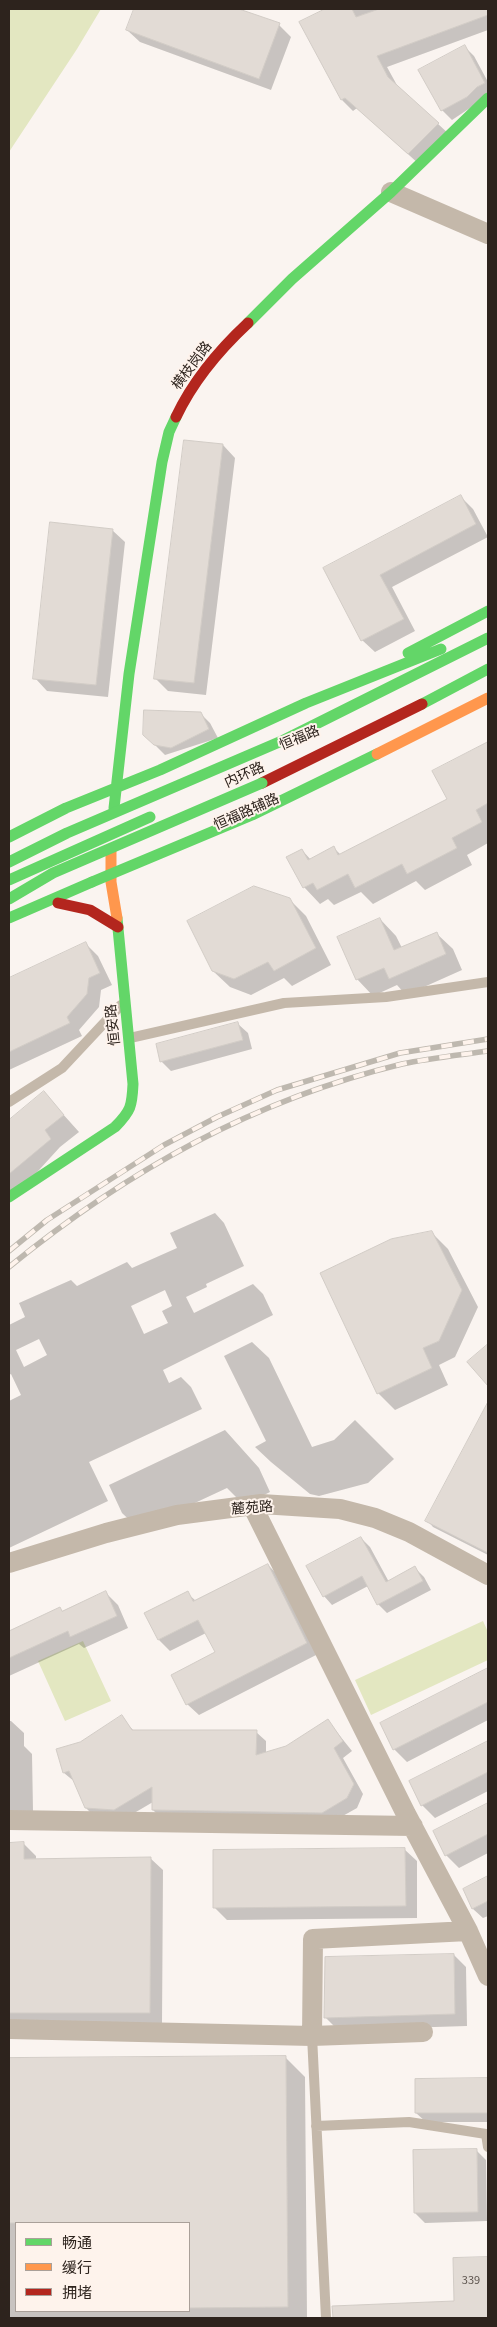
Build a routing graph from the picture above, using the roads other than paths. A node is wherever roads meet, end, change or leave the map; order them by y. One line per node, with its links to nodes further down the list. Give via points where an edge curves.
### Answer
1 (488, 98): 2 (main road, 横枝岗路)
2 (392, 192): 3 (street); 13 (main road, 横枝岗路, via 292,279 229,341 187,393 176,414 162,462 145,562)
3 (488, 234)
4 (488, 611): 10 (main road)
5 (488, 629): 10 (main road, 恒福路)
6 (488, 638): 17 (main road, 内环路, bridge, via 284,740 58,837)
7 (488, 665): 12 (main road, 恒福路, via 373,721)
8 (488, 669): 20 (main road, 内环路, bridge, via 262,783 53,873)
9 (488, 698): 22 (main road, bridge, via 252,815)
10 (306, 703): 13 (main road, 恒福路)
11 (488, 710): 19 (main road, 恒福路辅路, via 301,803)
12 (267, 767)
13 (116, 787): 15 (main road, 恒安路); 16 (main road, 恒福路)
14 (165, 811): 15 (main road)
15 (112, 833): 18 (main road); 19 (main road, 恒安路)
16 (9, 837)
17 (9, 862)
18 (9, 880)
19 (111, 882): 21 (main road, 恒福路辅路); 24 (main road, 恒安路)
20 (9, 899)
21 (58, 903): 23 (main road, 恒福路辅路); 24 (main road, via 94,910)
22 (9, 918)
23 (9, 923)
24 (118, 928): 26 (main road, 恒安路)
25 (488, 983): 27 (lane, via 386,997 284,1002)
26 (125, 1000): 27 (main road, 恒安路); 28 (lane, via 62,1068)
27 (129, 1038): 29 (main road, 恒安路, via 133,1084 128,1114 115,1127)
28 (9, 1102)
29 (9, 1197)
30 (252, 1505): 31 (street, 麓苑路, via 177,1515); 32 (street, 麓苑路, via 340,1509 375,1518 410,1532); 34 (street)
31 (9, 1563)
32 (488, 1575)
33 (9, 1820): 34 (street)
34 (413, 1826): 35 (street)
35 (468, 1931): 36 (street); 39 (street, via 313,1939)
36 (488, 1976)
37 (9, 2029): 39 (street)
38 (423, 2032): 39 (street)
39 (312, 2036): 40 (lane)
40 (316, 2126): 41 (lane, via 409,2122 486,2134); 42 (lane)
41 (488, 2147)
42 (326, 2318)

